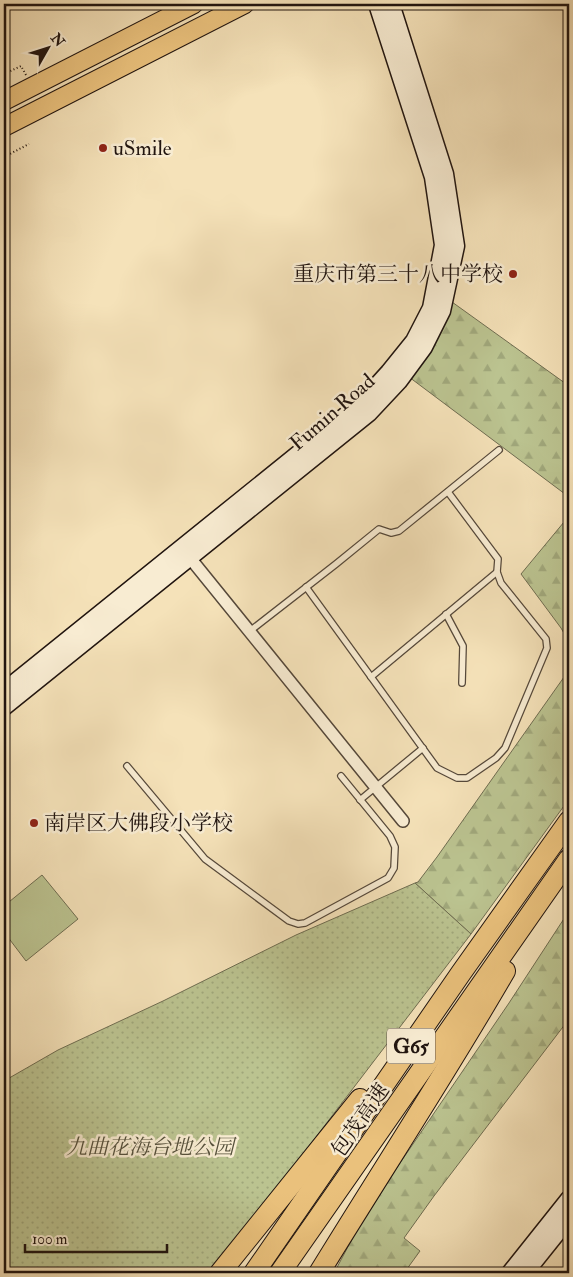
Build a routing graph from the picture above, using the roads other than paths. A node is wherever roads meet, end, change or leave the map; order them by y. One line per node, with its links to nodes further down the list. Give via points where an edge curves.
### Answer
1 (194, 4): 5 (main road)
2 (245, 4): 6 (main road)
3 (377, 4): 9 (main road, Fumin Road, via 433,177 443,245 431,308 414,340 360,404)
4 (391, 4): 9 (main road, Fumin Road, via 445,174 456,246 442,311 424,347 369,413)
5 (4, 101)
6 (4, 127)
7 (499, 450): 8 (lane)
8 (448, 492): 10 (lane, via 498,559); 11 (lane, via 399,531 379,530)
9 (186, 553): 13 (street); 16 (main road, Fumin Road)
10 (497, 572): 12 (lane); 17 (lane, via 501,583 546,639 548,648 505,748 496,758 467,778 458,778 437,768)
11 (306, 587): 13 (lane); 14 (lane)
12 (446, 614): 14 (lane); 15 (lane, via 463,646)
13 (250, 631): 20 (street)
14 (371, 676): 17 (lane)
15 (462, 683)
16 (5, 698)
17 (423, 748): 20 (lane)
18 (127, 766): 21 (lane, via 205,859 289,921 298,924 388,878 394,868 393,842)
19 (341, 776): 21 (lane)
20 (375, 787): 21 (lane); 22 (street)
21 (360, 800)
22 (403, 821)
23 (569, 821): 25 (highway, 包茂高速 / G65)
24 (569, 860): 28 (highway, via 455,1056); 31 (highway, 包茂高速 / G65)
25 (461, 973): 29 (highway); 30 (highway, 包茂高速 / G65)
26 (569, 1199): 34 (main road)
27 (569, 1218): 35 (main road)
28 (344, 1232): 32 (highway); 33 (highway)
29 (220, 1273)
30 (254, 1273)
31 (280, 1273)
32 (318, 1273)
33 (324, 1273)
34 (510, 1273)
35 (525, 1273)

